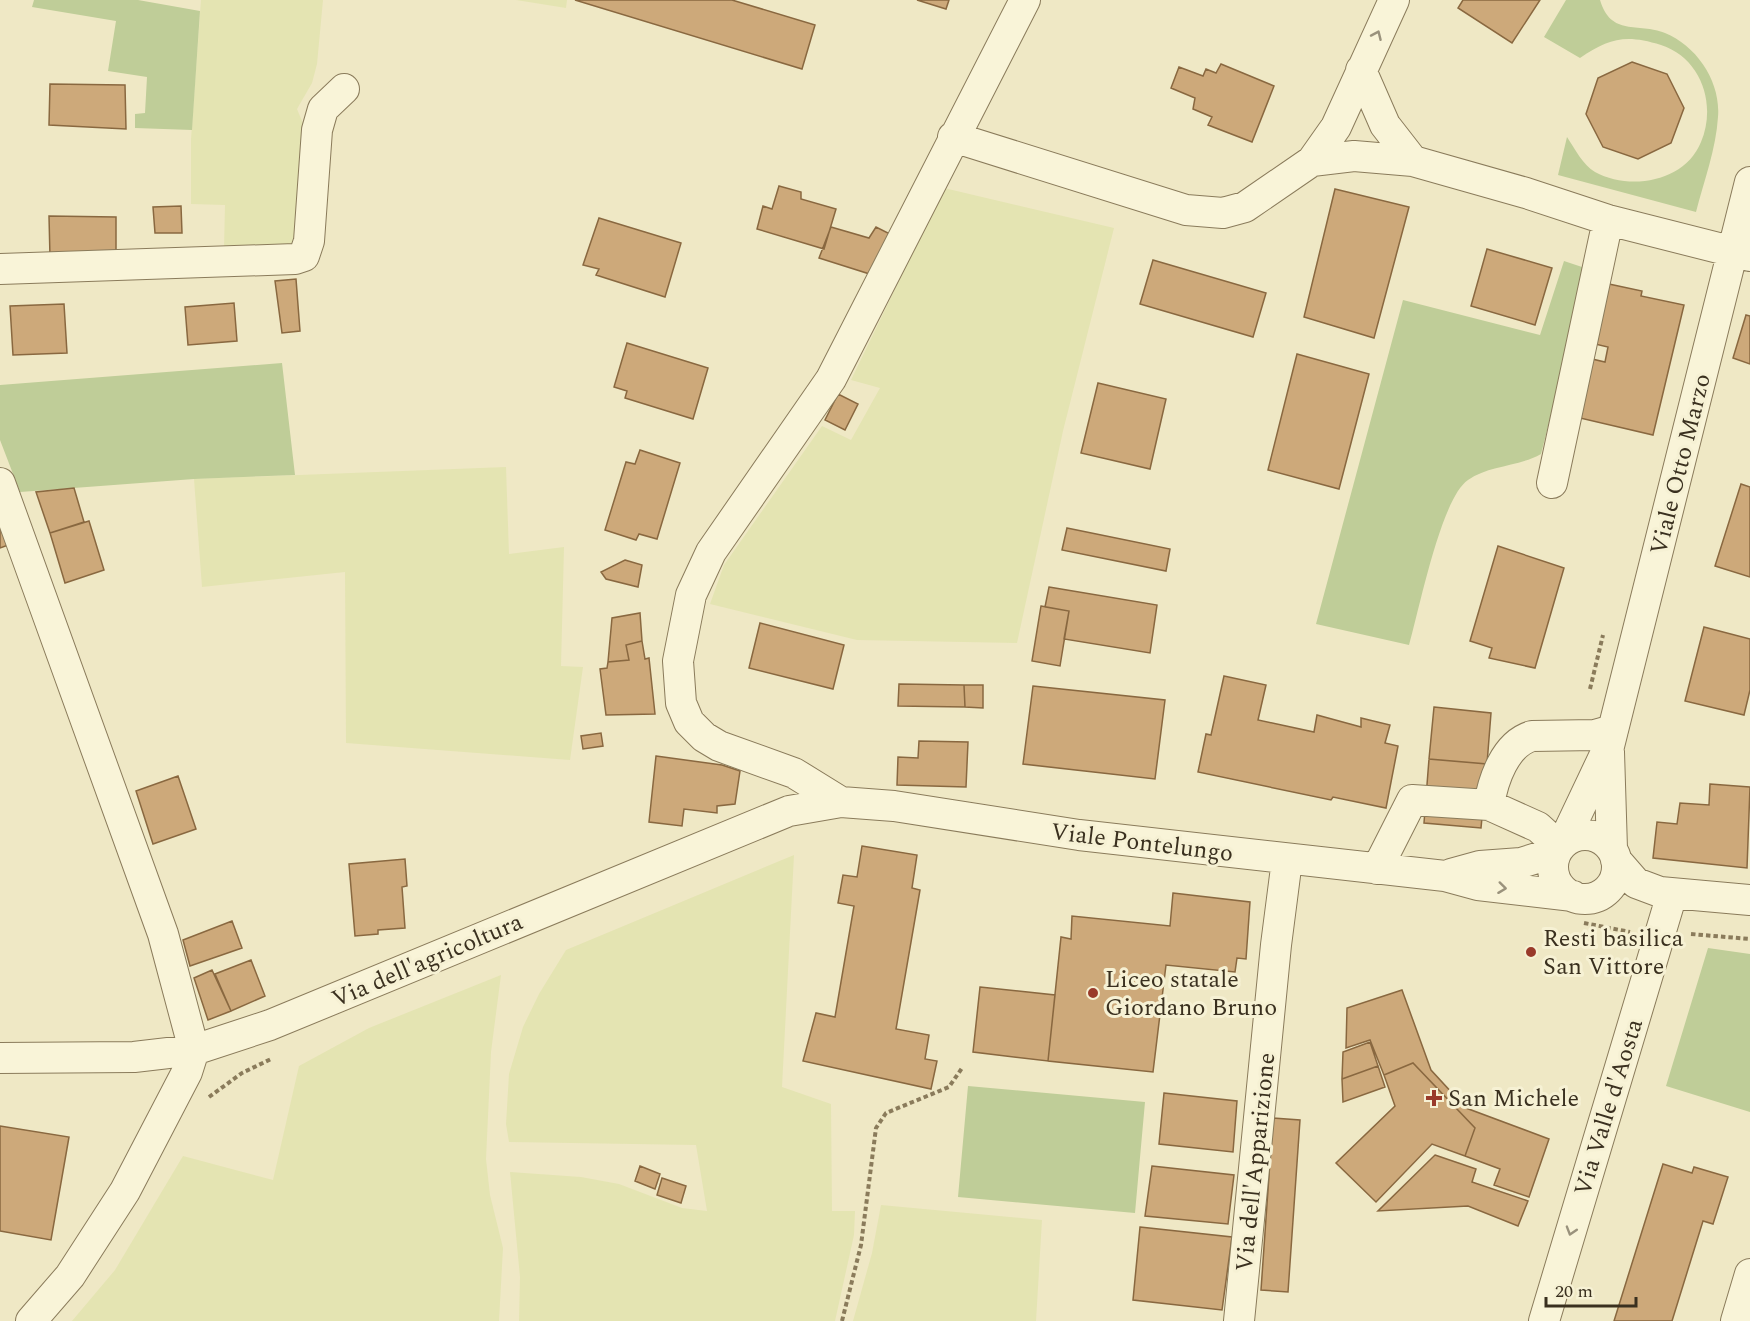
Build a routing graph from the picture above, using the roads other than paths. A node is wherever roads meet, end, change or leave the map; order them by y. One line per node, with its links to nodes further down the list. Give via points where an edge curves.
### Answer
1 (1025, 0): 5 (street)
2 (1394, 0): 3 (street, one-way to 2)
3 (1361, 70): 6 (street, via 1336,127); 7 (street, via 1385,125)
4 (344, 89): 11 (street, via 323,108 317,130 309,241 304,256)
5 (953, 137): 6 (street, via 1186,210 1223,213 1245,207); 15 (street, via 831,379 711,552 691,595 678,661 681,703 689,722 704,737 718,746 794,773)
6 (1312, 161): 7 (street, via 1354,156)
7 (1413, 161): 9 (street)
8 (1750, 182): 10 (street, Viale Otto Marzo)
9 (1608, 220): 10 (street); 13 (street)
10 (1742, 254): 14 (street, Viale Otto Marzo)
11 (0, 269)
12 (0, 483): 25 (street, via 163,934)
13 (1552, 483)
14 (1611, 738): 16 (street, via 1595,735 1522,739 1508,753 1491,790); 17 (street, Viale Otto Marzo); 18 (street, Viale Otto Marzo)
15 (841, 802): 19 (street, Viale Pontelungo); 25 (street, Via dell'agricoltura, via 789,811 270,1025)
16 (1489, 805): 17 (street, via 1538,827); 20 (street, via 1412,800)
17 (1560, 847): 18 (street, via 1573,837 1595,836); 21 (street, Viale Pontelungo, via 1521,863 1480,866); 23 (street, via 1553,872 1557,882)
18 (1614, 854): 22 (street, Viale Pontelungo, via 1636,883); 23 (street, via 1617,869 1610,887)
19 (1287, 860): 20 (street, Viale Pontelungo); 29 (street, Via dell'Apparizione)
20 (1377, 869): 21 (street, Viale Pontelungo)
21 (1445, 876): 23 (street, Viale Pontelungo, one-way to 23, via 1479,885)
22 (1666, 893): 23 (street, Viale Pontelungo, via 1629,900); 24 (street, Viale Pontelungo); 30 (street, Via Valle d'Aosta, one-way to 30)
23 (1583, 897)
24 (1750, 900)
25 (194, 1050): 26 (street, Via dell'agricoltura, via 134,1057); 28 (street, via 187,1072 125,1191 70,1276)
26 (0, 1058)
27 (1750, 1274): 31 (street)
28 (31, 1321)
29 (1239, 1321)
30 (1544, 1321)
31 (1736, 1321)

